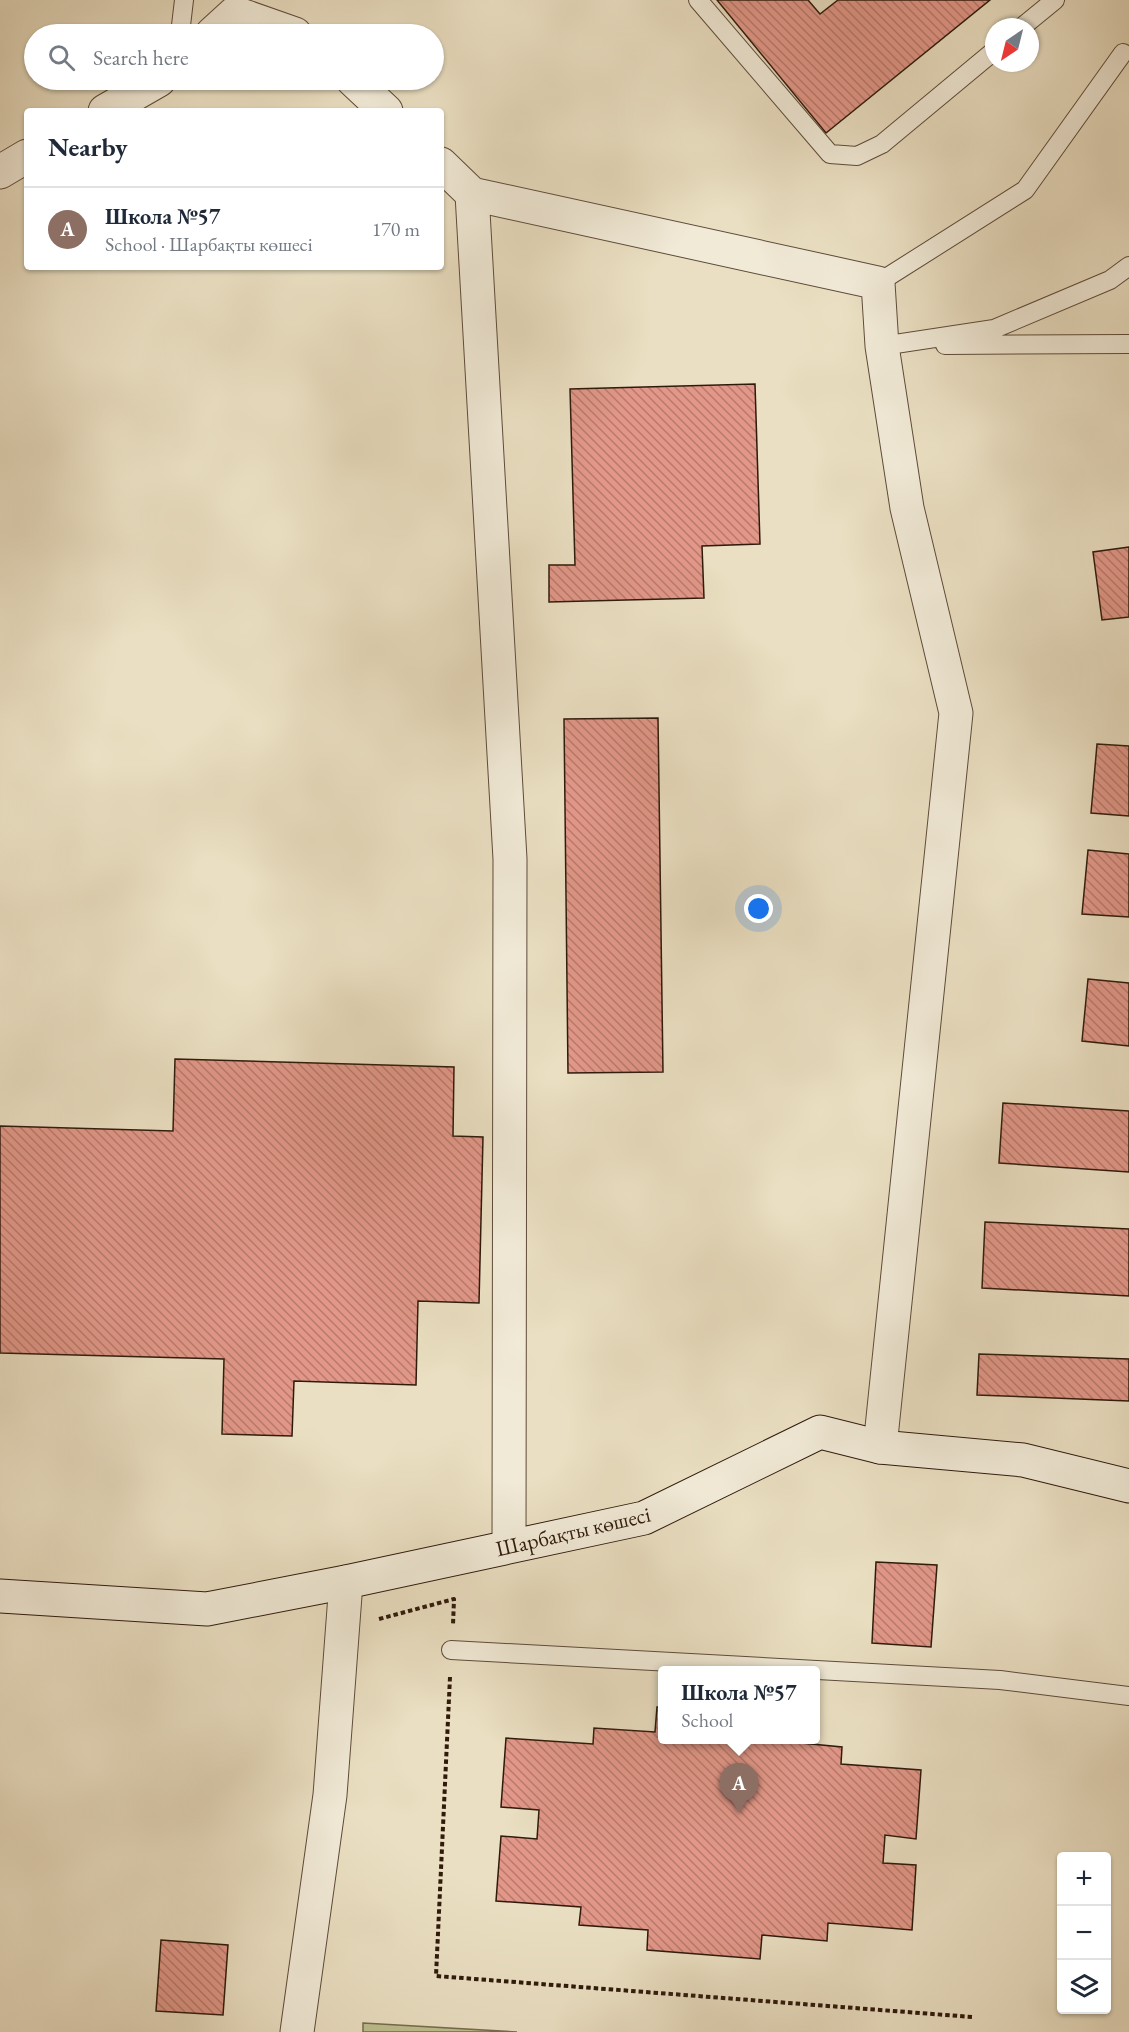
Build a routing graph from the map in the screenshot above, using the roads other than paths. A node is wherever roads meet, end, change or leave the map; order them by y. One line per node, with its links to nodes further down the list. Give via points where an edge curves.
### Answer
1 (184, 0): 5 (lane)
2 (698, 0): 9 (lane, via 830,154 857,156 882,144)
3 (1055, 0): 4 (lane)
4 (1033, 18)
5 (181, 24)
6 (223, 24): 7 (street, via 235,13)
7 (266, 24)
8 (1122, 53): 19 (lane, via 1025,190)
9 (985, 58)
10 (142, 90): 12 (street)
11 (364, 90): 13 (street)
12 (110, 108)
13 (383, 108)
14 (24, 158): 16 (street)
15 (444, 167): 17 (street)
16 (0, 172)
17 (472, 194): 19 (street); 24 (street, via 510,859)
18 (1129, 266): 21 (lane, via 1110,280 994,329)
19 (878, 283): 21 (street)
20 (1129, 344): 21 (lane)
21 (882, 346): 22 (street, via 907,508 956,713)
22 (880, 1447): 23 (street, Шарбақты көшесі, via 1023,1460); 24 (street, Шарбақты көшесі, via 820,1432 644,1518)
23 (1129, 1486)
24 (509, 1546): 25 (street, Шарбақты көшесі)
25 (346, 1582): 26 (street, Шарбақты көшесі, via 207,1609); 31 (street, via 330,1795)
26 (0, 1596)
27 (451, 1650): 28 (lane)
28 (744, 1666)
29 (820, 1670): 30 (lane, via 1000,1680)
30 (1129, 1696)
31 (297, 2032)

